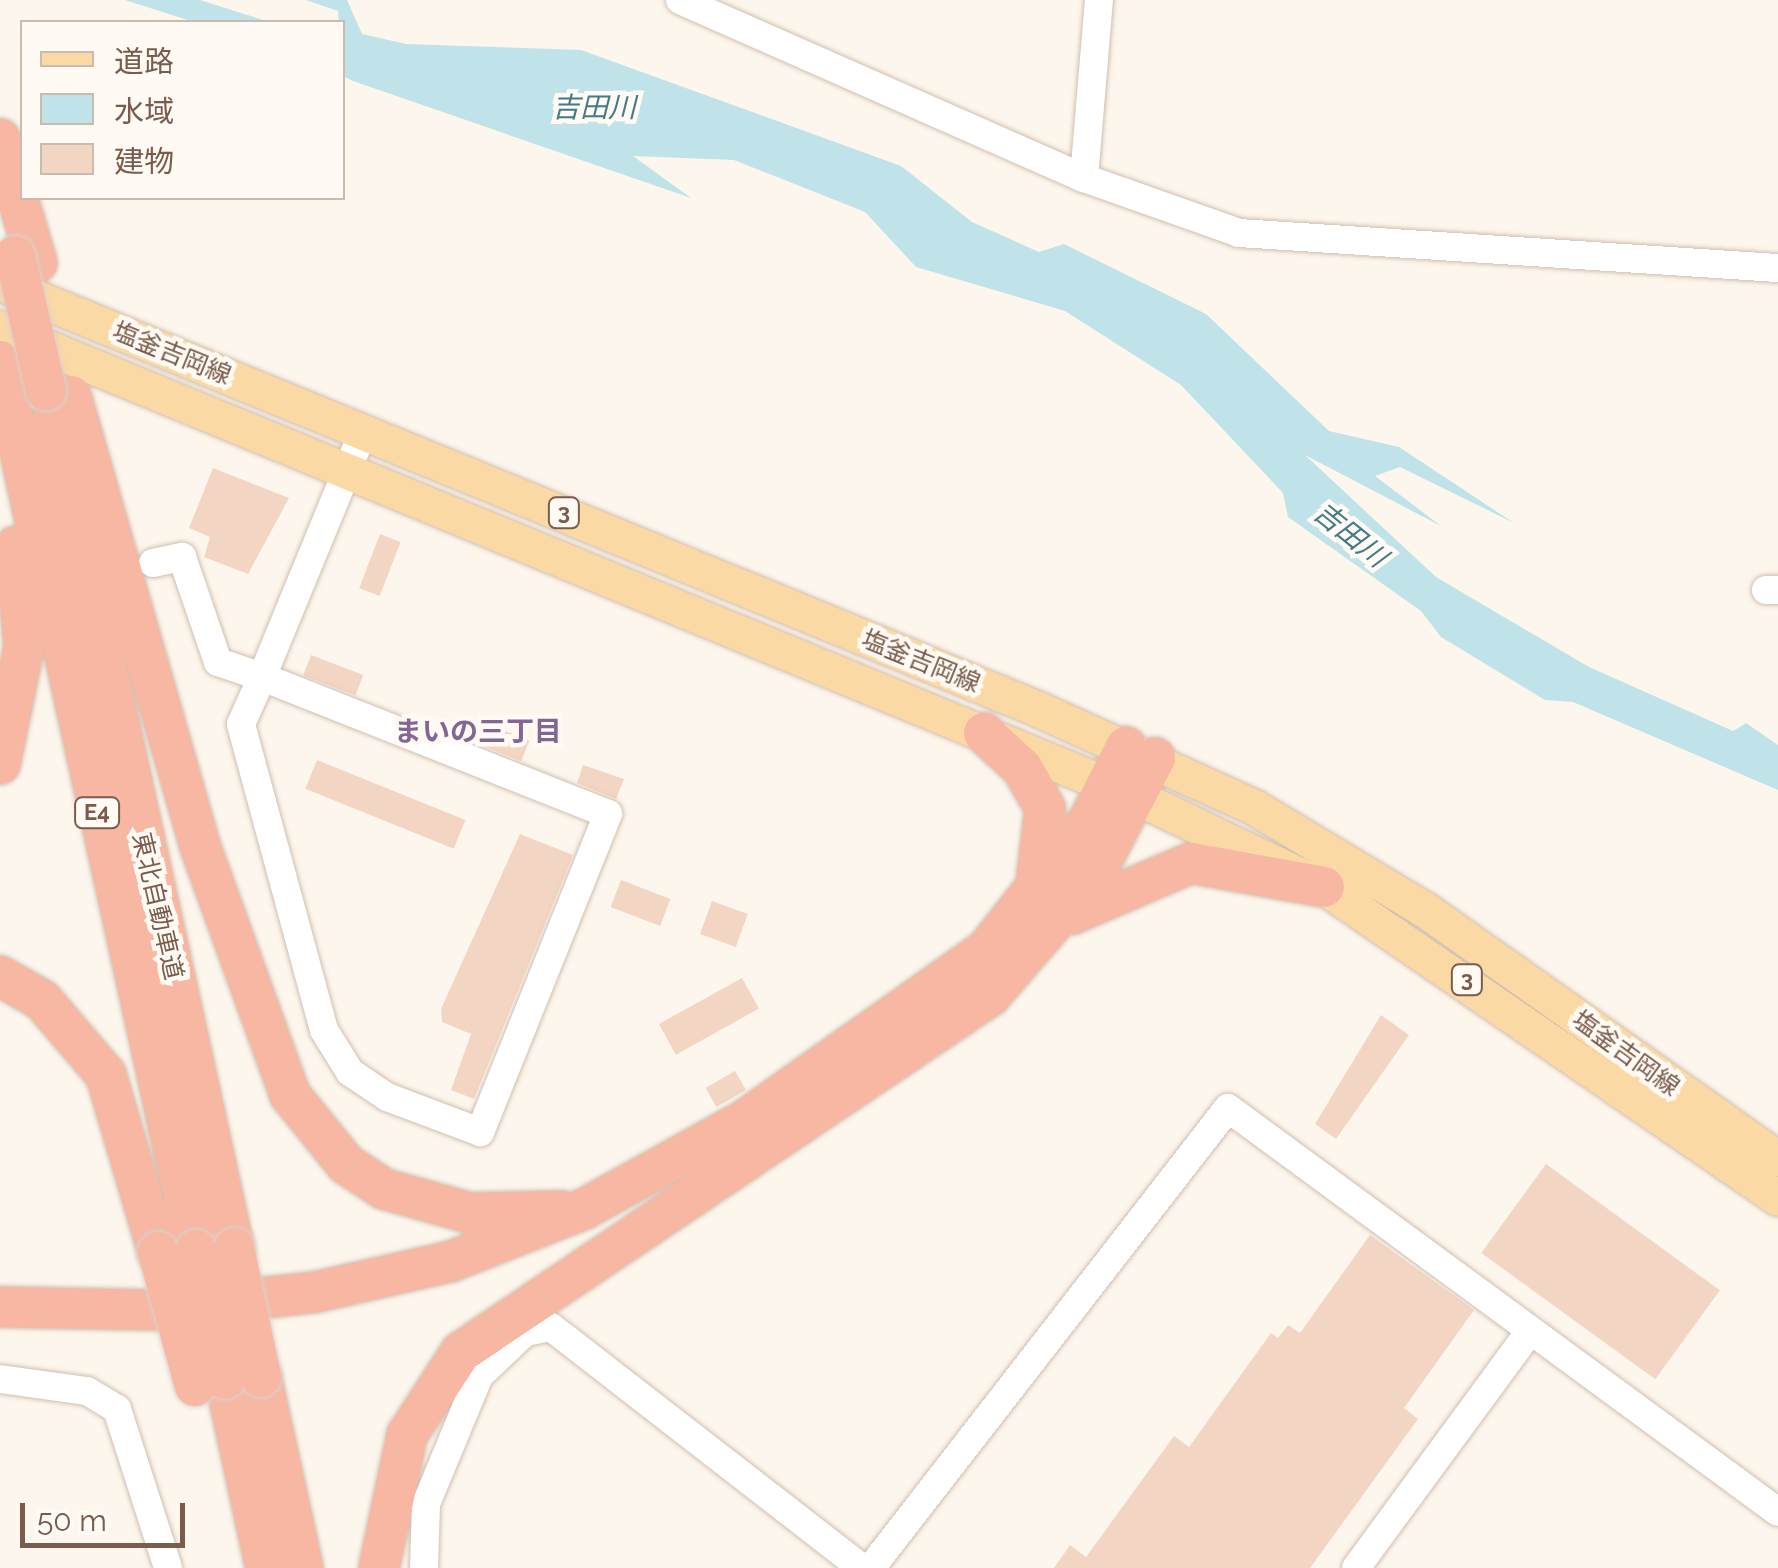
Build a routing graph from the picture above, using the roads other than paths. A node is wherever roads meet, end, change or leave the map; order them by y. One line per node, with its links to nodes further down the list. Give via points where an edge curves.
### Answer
1 (680, 0): 4 (street)
2 (1099, 0): 4 (street)
3 (0, 139): 6 (highway)
4 (1084, 178): 7 (street, via 1239,233)
5 (0, 186): 6 (highway, 東北自動車道 / E4)
6 (17, 267): 10 (highway, 東北自動車道 / E4, bridge); 11 (main road, 塩釜吉岡線 / 3)
7 (1778, 268)
8 (0, 328): 13 (main road, 塩釜吉岡線 / 3)
9 (2, 368): 27 (highway, 東北自動車道 / E4)
10 (58, 393): 25 (highway, via 200,846 290,1095 346,1164 409,1199 470,1213); 27 (highway, 東北自動車道 / E4)
11 (364, 430): 13 (street); 17 (main road, 塩釜吉岡線 / 3)
12 (0, 467): 18 (highway, via 24,646)
13 (345, 476): 15 (street); 16 (main road, 塩釜吉岡線 / 3)
14 (153, 563): 15 (street, via 182,557 218,662)
15 (262, 677): 15 (street, via 241,724 324,1030 350,1072 386,1097 480,1132 608,814)
16 (984, 733): 19 (main road, 塩釜吉岡線 / 3); 21 (highway, via 1022,768 1045,808)
17 (1140, 752): 19 (highway); 23 (main road, 塩釜吉岡線 / 3, via 1424,909)
18 (0, 764)
19 (1121, 790): 20 (main road, 塩釜吉岡線 / 3); 21 (highway)
20 (1324, 887): 21 (highway, via 1191,863); 24 (main road, 塩釜吉岡線 / 3)
21 (1048, 908): 25 (highway, via 866,1041); 26 (highway, via 990,996 886,1072)
22 (0, 976): 27 (highway, via 42,1000 106,1075)
23 (1778, 1159)
24 (1778, 1198)
25 (584, 1209): 28 (highway, via 452,1261 316,1292 154,1310)
26 (607, 1246): 29 (highway, via 306,1316 155,1335); 38 (highway, via 461,1352 429,1391 391,1480)
27 (196, 1250): 32 (highway, 東北自動車道 / E4, bridge); 32 (highway, bridge)
28 (0, 1308)
29 (0, 1334)
30 (1528, 1334): 33 (street); 41 (street, via 1228,1108); 42 (street)
31 (0, 1379): 34 (street, via 86,1391 117,1409)
32 (227, 1381): 35 (highway); 36 (highway, 東北自動車道 / E4); 37 (highway, 東北自動車道 / E4)
33 (1778, 1512)
34 (168, 1568)
35 (248, 1568)
36 (266, 1568)
37 (303, 1568)
38 (379, 1568)
39 (424, 1568): 40 (street, via 426,1504 479,1376 525,1332 551,1327)
40 (862, 1568)
41 (871, 1568)
42 (1356, 1568)

